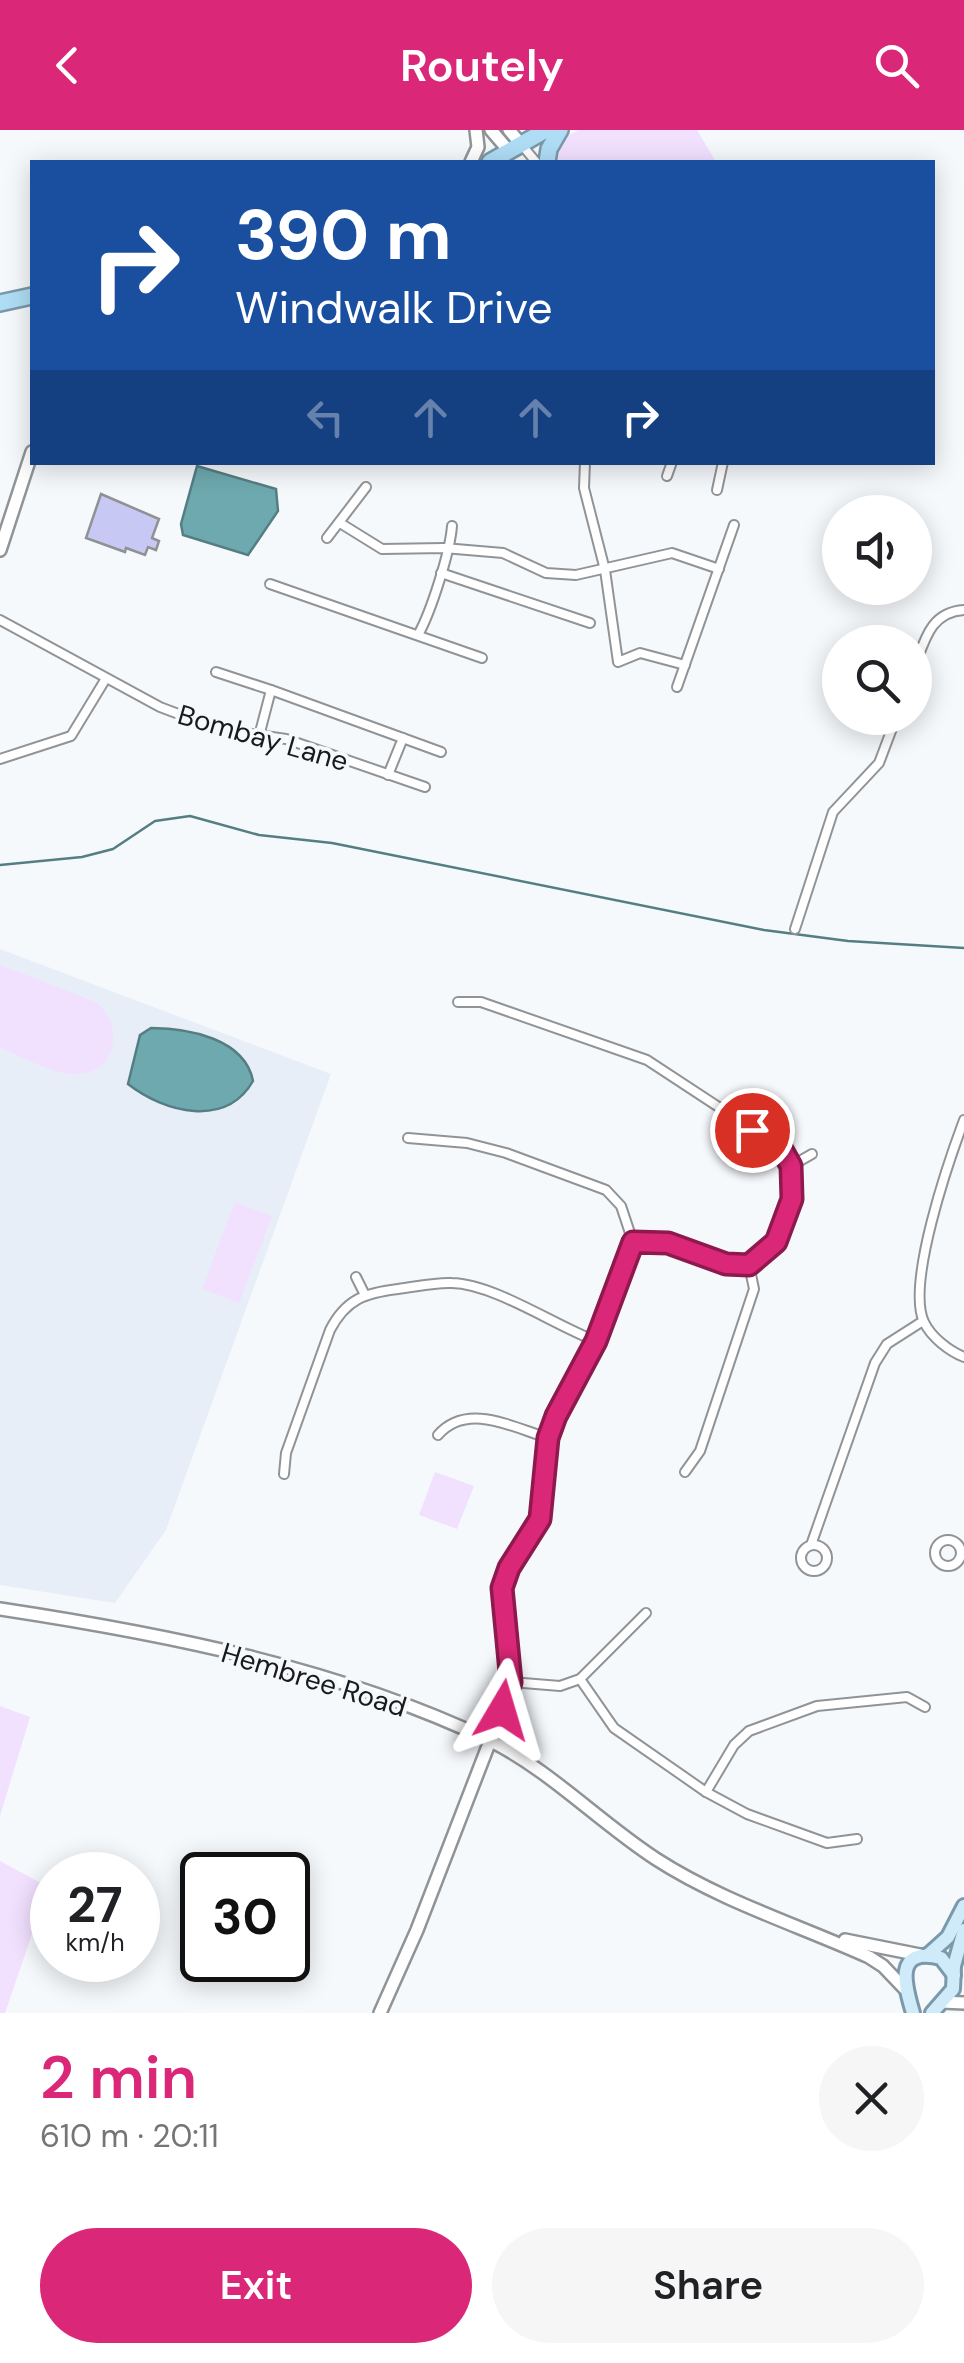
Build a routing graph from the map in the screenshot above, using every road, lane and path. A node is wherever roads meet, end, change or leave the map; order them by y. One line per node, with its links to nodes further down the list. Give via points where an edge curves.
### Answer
1 (476, 130): 7 (street)
2 (492, 130): 6 (street)
3 (510, 130): 6 (street)
4 (546, 130): 6 (highway)
5 (560, 130): 8 (highway)
6 (516, 152)
7 (472, 160)
8 (547, 160)
9 (30, 296): 10 (highway)
10 (0, 303)
11 (30, 458): 23 (street)
12 (585, 465): 25 (street, via 584,488)
13 (671, 465): 15 (street)
14 (722, 465): 17 (street)
15 (667, 476)
16 (366, 487): 18 (street)
17 (717, 490)
18 (340, 523): 21 (street); 22 (street, via 382,549)
19 (734, 525): 24 (street)
20 (452, 526): 22 (street)
21 (328, 538)
22 (450, 548): 25 (street, via 503,554 546,573); 26 (street)
23 (0, 550)
24 (719, 569): 25 (street, via 672,554); 35 (street)
25 (605, 570): 35 (street, via 618,662 640,653)
26 (440, 573): 30 (street); 33 (street)
27 (270, 584): 33 (street)
28 (964, 610): 31 (street)
29 (3, 622): 32 (street); 37 (street, Bombay Lane)
30 (590, 623)
31 (932, 625)
32 (0, 634)
33 (418, 634): 34 (street)
34 (482, 658)
35 (685, 665): 38 (street)
36 (216, 672): 39 (street)
37 (106, 680): 41 (street, Bombay Lane, via 160,708); 44 (street, via 71,736)
38 (677, 687)
39 (272, 690): 41 (street); 42 (street)
40 (890, 735): 47 (street, via 880,763 833,812)
41 (260, 736): 45 (street, Bombay Lane)
42 (403, 738): 43 (street); 45 (street)
43 (441, 752)
44 (0, 759)
45 (388, 775): 46 (street, Bombay Lane)
46 (425, 787)
47 (794, 929)
48 (458, 1002): 52 (street, via 481,1002 647,1060 781,1148)
49 (964, 1120): 57 (street, via 933,1216 920,1296)
50 (408, 1138): 53 (street, via 467,1143 606,1190 621,1206)
51 (812, 1154): 52 (street)
52 (791, 1166): 54 (street, via 792,1199 776,1242)
53 (633, 1242): 54 (street, via 668,1243 726,1264); 58 (street)
54 (749, 1265): 62 (street, via 754,1289 700,1451)
55 (356, 1277): 56 (street)
56 (364, 1293): 58 (street, via 452,1282 476,1286); 63 (street, via 330,1330)
57 (924, 1321): 59 (street); 66 (street, via 887,1344 875,1363)
58 (596, 1341): 61 (street)
59 (964, 1357)
60 (438, 1435): 61 (street, via 464,1416)
61 (548, 1438): 70 (street, via 540,1519 502,1588)
62 (685, 1472)
63 (284, 1474)
64 (964, 1530): 65 (street)
65 (954, 1540)
66 (810, 1545)
67 (0, 1609): 72 (street, Hembree Road, via 222,1650 389,1701)
68 (646, 1613): 69 (street)
69 (580, 1679): 70 (street, via 560,1686); 73 (street, via 614,1728)
70 (511, 1682): 72 (street)
71 (926, 1707): 73 (street, via 907,1697 817,1706 749,1732)
72 (490, 1741): 77 (street, Hembree Road, via 678,1872); 83 (street)
73 (706, 1792): 74 (street, via 828,1843)
74 (857, 1839)
75 (964, 1906): 78 (main road, via 948,1937)
76 (964, 1930): 79 (main road)
77 (811, 1931): 78 (street, Hembree Road); 80 (street, Hembree Road, via 880,1963)
78 (926, 1955): 79 (main road, via 947,1962); 80 (main road, via 905,1971)
79 (957, 1979): 82 (main road)
80 (906, 1992): 82 (main road); 84 (main road)
81 (964, 2003): 82 (street)
82 (937, 2007)
83 (380, 2013)
84 (914, 2013)

